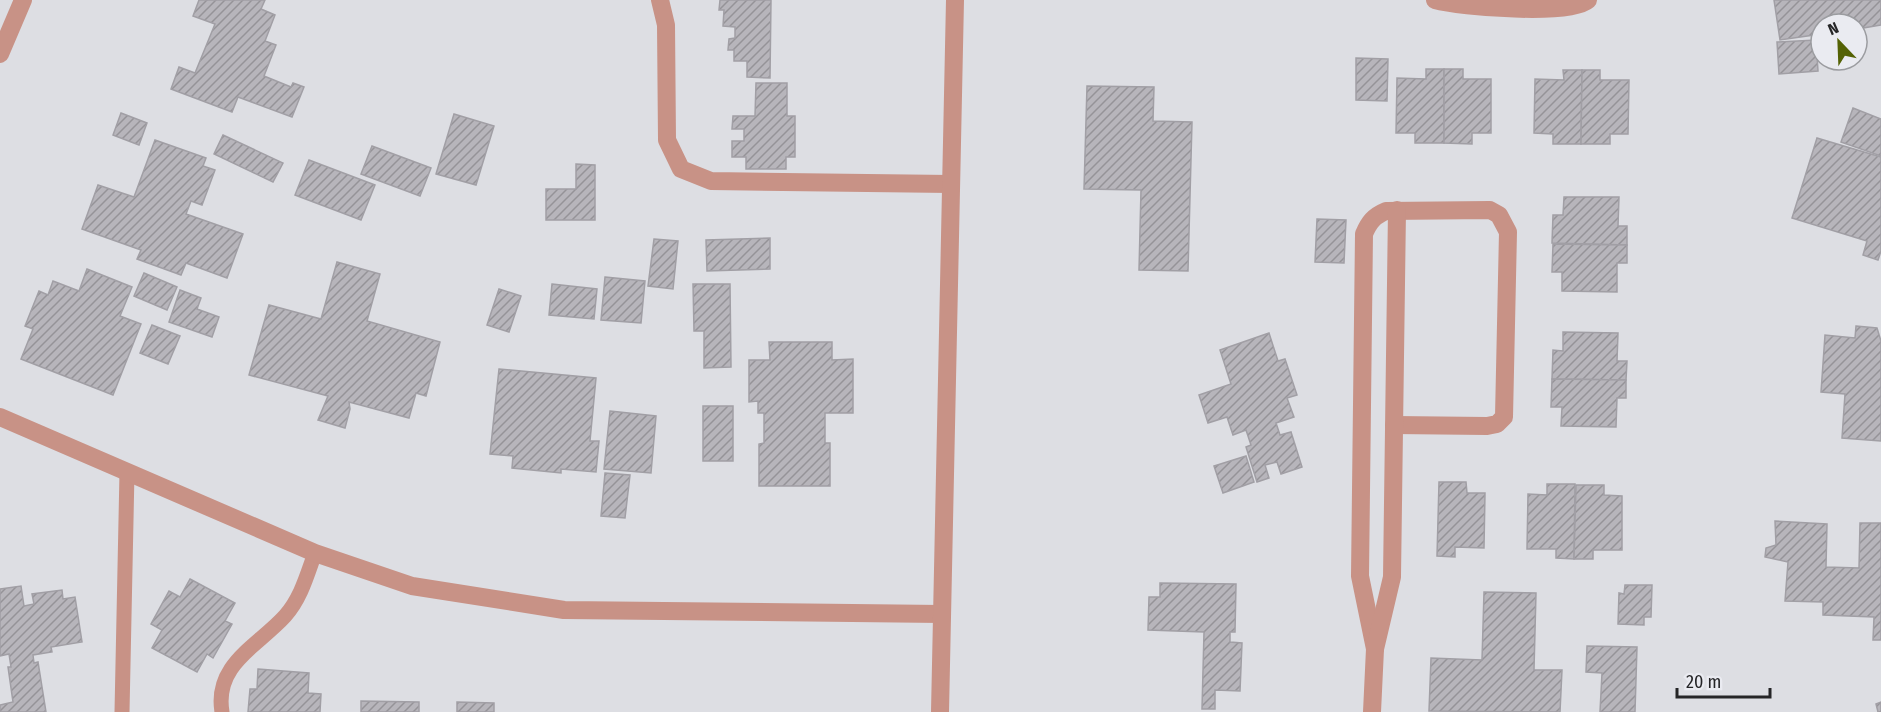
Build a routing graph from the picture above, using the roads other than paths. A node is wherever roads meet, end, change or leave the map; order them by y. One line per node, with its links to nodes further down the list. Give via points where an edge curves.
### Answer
1 (23, 0): 6 (street)
2 (660, 0): 7 (street, via 666,25 667,140 681,169 711,181)
3 (955, 0): 7 (street)
4 (1435, 0): 5 (street, via 1532,9 1574,8)
5 (1588, 0)
6 (0, 54)
7 (951, 184): 13 (street)
8 (1397, 210): 10 (street); 10 (street, via 1490,210 1505,222 1506,408 1497,424 1487,426); 14 (street, via 1376,216 1364,234 1360,576)
9 (0, 417): 11 (street)
10 (1394, 425): 14 (street, via 1392,577)
11 (127, 472): 12 (street); 15 (lane)
12 (315, 553): 13 (street, via 412,586 564,610); 16 (lane, via 294,603 237,658 224,682)
13 (942, 614): 17 (street)
14 (1376, 650): 18 (street)
15 (122, 712)
16 (222, 712)
17 (940, 712)
18 (1372, 712)

